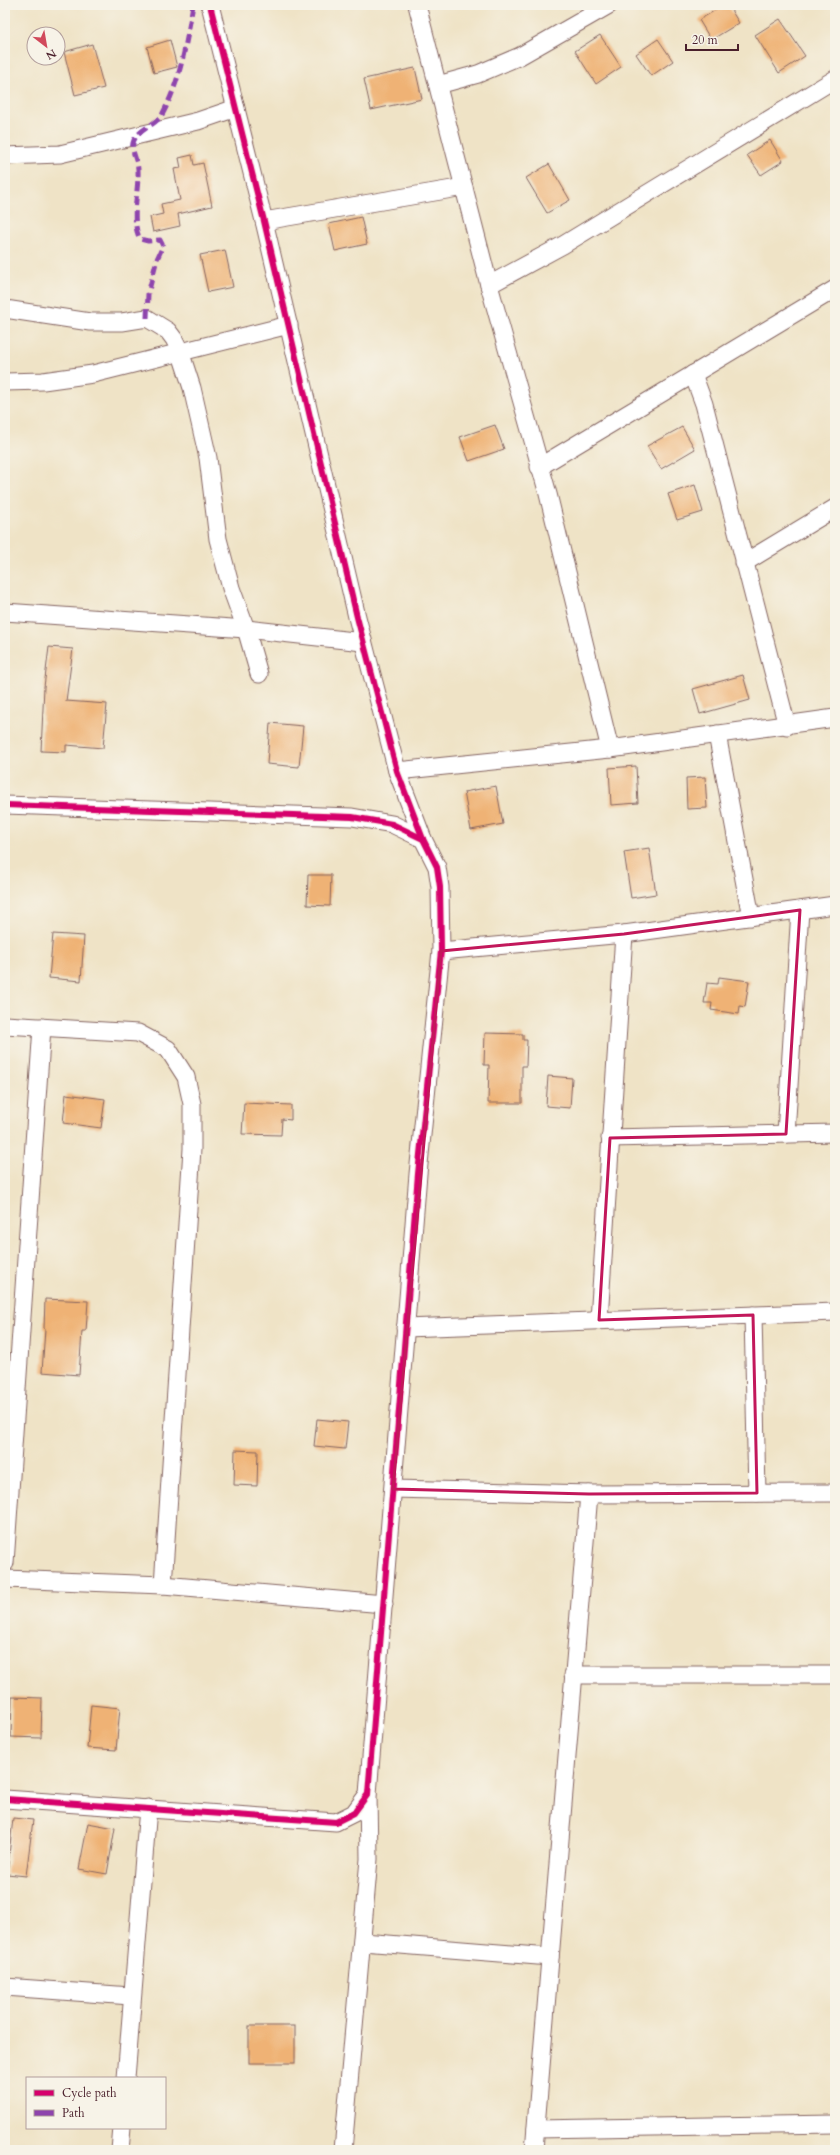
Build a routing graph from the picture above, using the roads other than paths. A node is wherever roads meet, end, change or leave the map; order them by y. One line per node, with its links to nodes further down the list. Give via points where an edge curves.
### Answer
1 (210, 5): 6 (street)
2 (417, 5): 5 (street)
3 (609, 5): 5 (street, via 520,56 478,74)
4 (835, 79): 10 (street, via 563,245)
5 (438, 85): 8 (street)
6 (236, 108): 7 (street, via 198,121 60,154); 9 (street)
7 (5, 156)
8 (464, 187): 9 (street); 10 (street)
9 (264, 221): 13 (street)
10 (489, 285): 17 (street)
11 (835, 289): 15 (street)
12 (5, 309): 14 (street, via 90,322 147,318 168,331)
13 (288, 325): 14 (street); 22 (street)
14 (180, 351): 16 (street, via 93,374 43,381); 21 (street, via 192,388 208,458 220,546 231,588)
15 (693, 374): 17 (street); 19 (street, via 704,404)
16 (5, 382)
17 (539, 467): 27 (street, via 548,494)
18 (835, 508): 19 (street)
19 (744, 563): 25 (street)
20 (5, 612): 21 (street)
21 (246, 629): 22 (street); 23 (street)
22 (363, 642): 28 (street)
23 (259, 674)
24 (835, 718): 25 (street)
25 (787, 726): 26 (street)
26 (717, 734): 27 (street); 33 (street)
27 (610, 749): 28 (street)
28 (397, 771): 30 (street)
29 (5, 805): 30 (street, via 352,817 392,824)
30 (423, 839): 35 (street, via 438,873)
31 (835, 905): 32 (street)
32 (800, 910): 33 (street); 39 (street)
33 (751, 917): 34 (street)
34 (624, 934): 35 (street); 40 (street)
35 (441, 951): 44 (street, via 418,1174)
36 (5, 1025): 37 (street)
37 (42, 1027): 49 (street); 51 (street, via 138,1033 168,1048 186,1077 192,1104 192,1149)
38 (835, 1133): 39 (street)
39 (786, 1134): 40 (street)
40 (610, 1138): 43 (street)
41 (835, 1312): 42 (street)
42 (753, 1315): 43 (street); 46 (street)
43 (599, 1320): 44 (street)
44 (406, 1328): 45 (street)
45 (393, 1489): 48 (street); 52 (street)
46 (757, 1493): 47 (street); 48 (street)
47 (835, 1493)
48 (589, 1494): 53 (street)
49 (5, 1564)
50 (5, 1579): 51 (street)
51 (163, 1585): 52 (street)
52 (384, 1604): 55 (street)
53 (573, 1675): 54 (street); 59 (street)
54 (835, 1675)
55 (368, 1794): 57 (street, via 354,1813 336,1822); 58 (street, via 369,1859)
56 (5, 1799): 57 (street)
57 (148, 1808): 61 (street)
58 (363, 1942): 59 (street); 67 (street)
59 (550, 1957): 65 (street)
60 (5, 1987): 61 (street)
61 (131, 1996): 62 (street)
62 (126, 2077)
63 (835, 2124): 65 (street)
64 (122, 2129): 66 (street)
65 (536, 2129): 68 (street)
66 (120, 2150)
67 (343, 2150)
68 (534, 2150)

